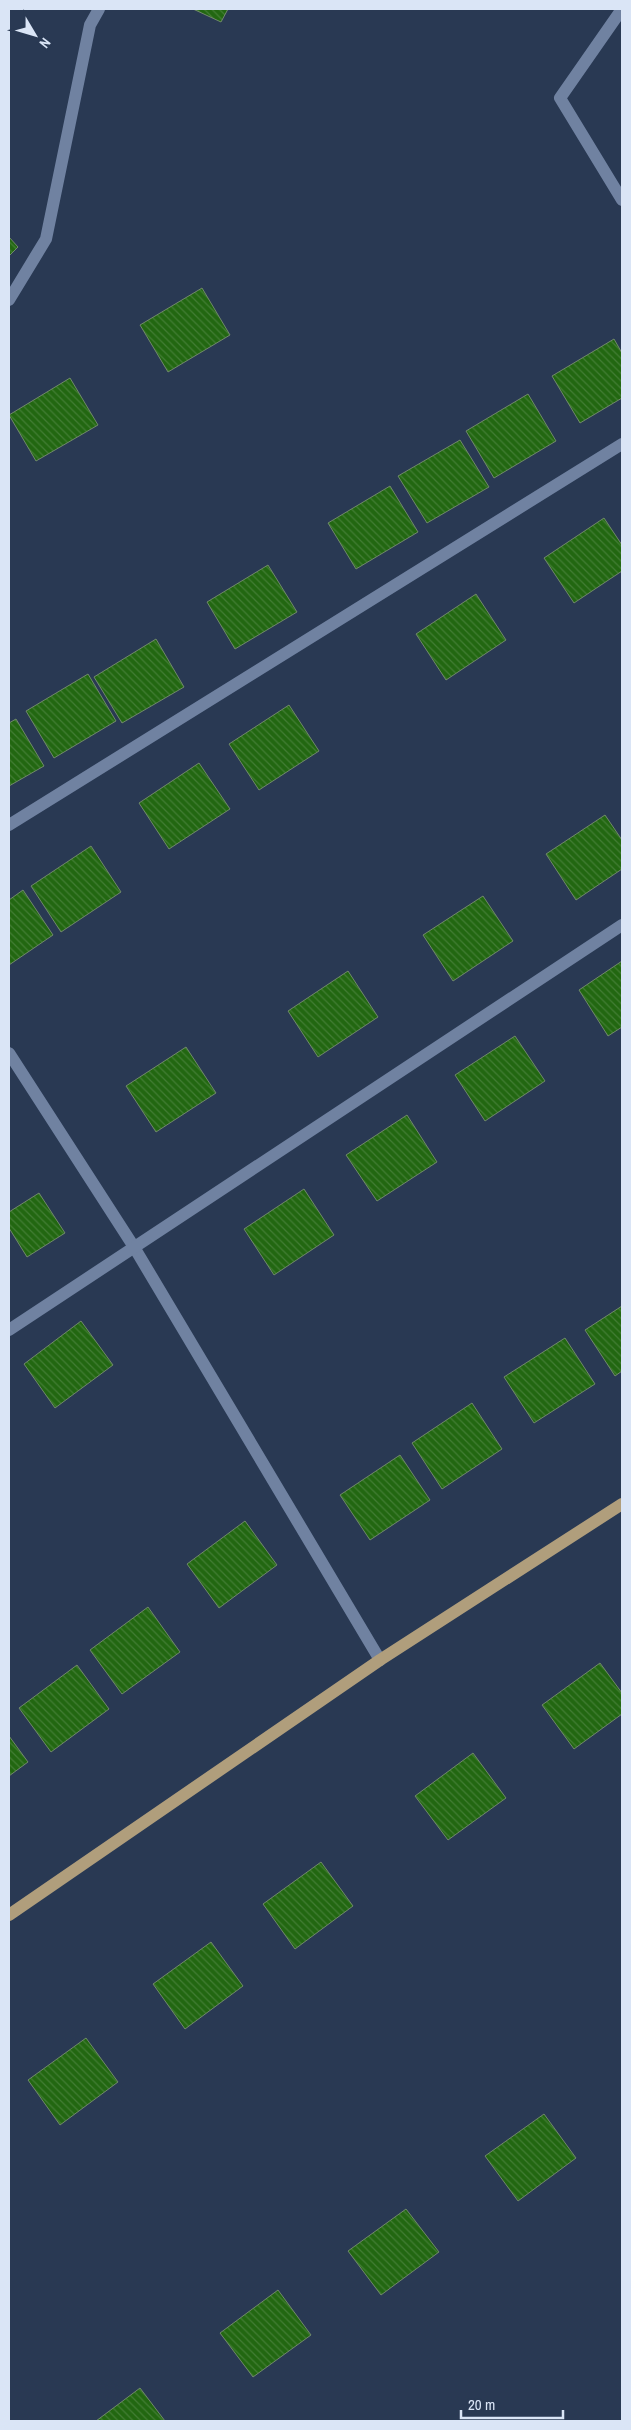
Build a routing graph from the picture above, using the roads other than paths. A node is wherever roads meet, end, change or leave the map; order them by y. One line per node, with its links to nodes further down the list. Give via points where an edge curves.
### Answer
1 (98, 9): 4 (street, via 90,25 46,239)
2 (622, 9): 3 (street, via 560,98)
3 (622, 200)
4 (9, 300)
5 (622, 444): 6 (street)
6 (9, 825)
7 (622, 925): 9 (street)
8 (9, 1053): 9 (street)
9 (134, 1246): 10 (street); 12 (street)
10 (9, 1330)
11 (622, 1504): 12 (main road)
12 (380, 1660): 13 (main road)
13 (9, 1915)

